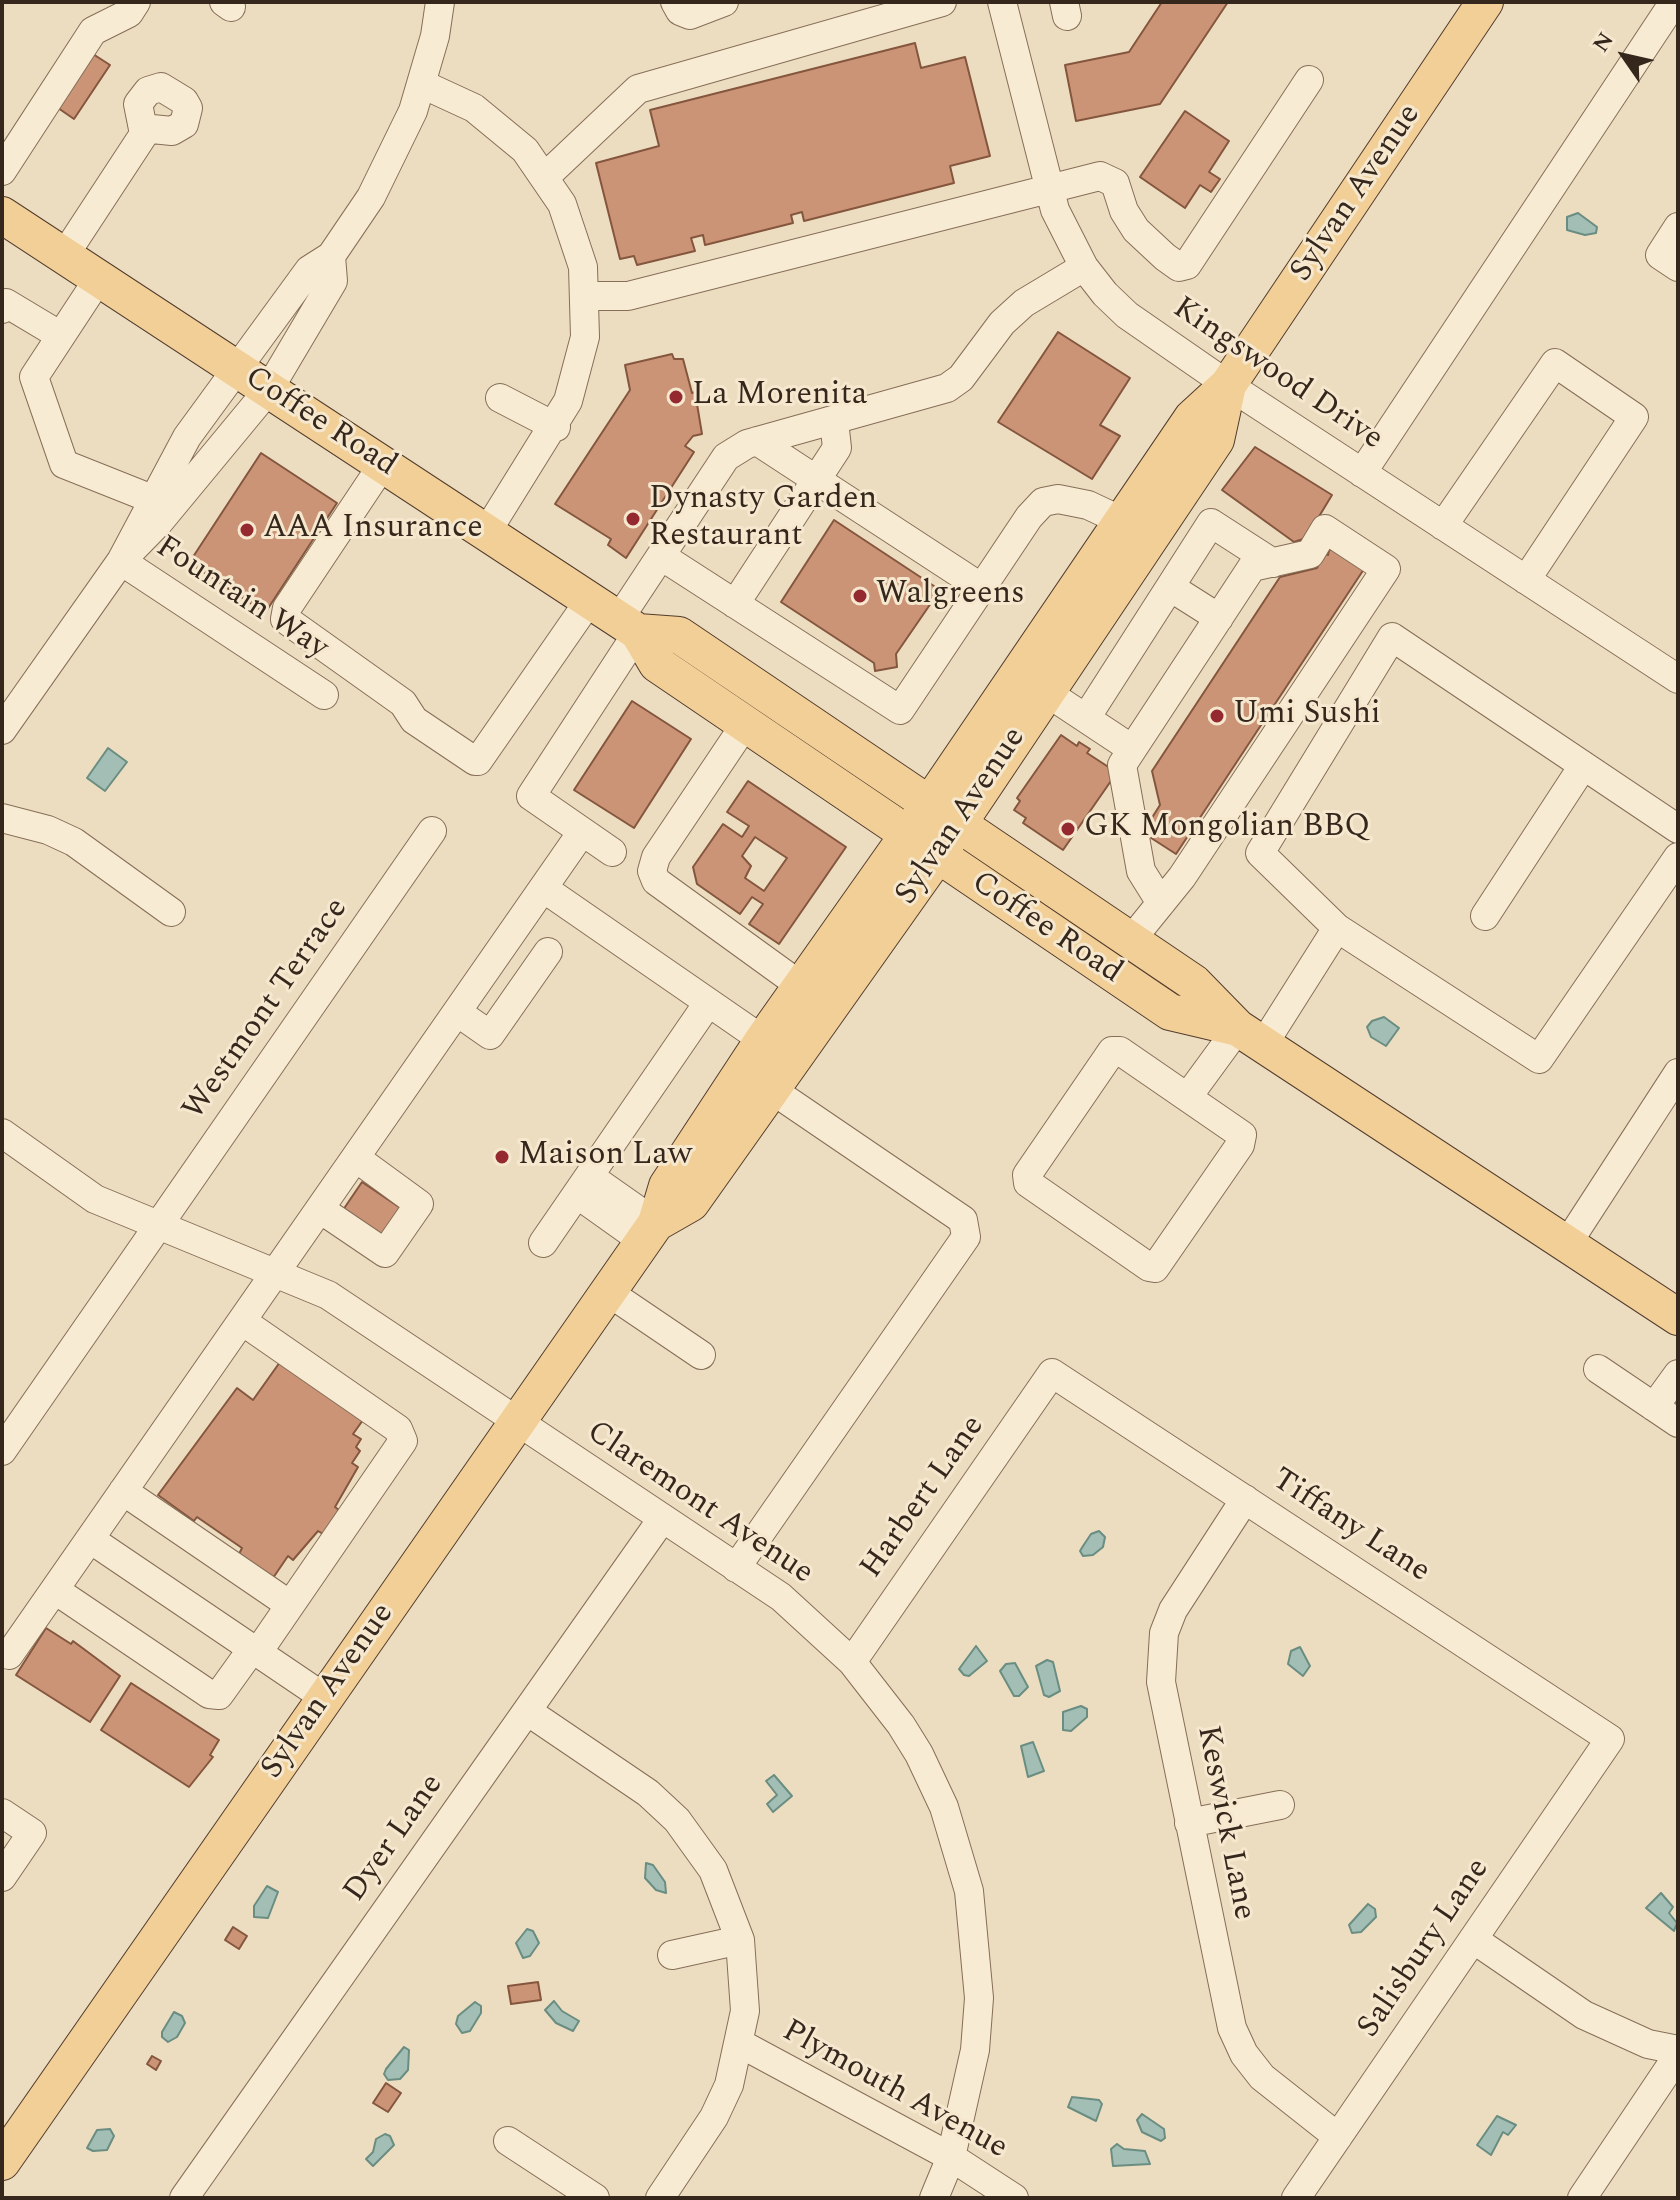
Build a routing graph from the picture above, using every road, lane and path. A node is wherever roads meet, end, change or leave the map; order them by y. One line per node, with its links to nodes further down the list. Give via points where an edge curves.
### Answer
1 (136, 2): 12 (street, via 129,13 93,31)
2 (440, 2): 10 (street)
3 (675, 2): 4 (street, via 690,15)
4 (724, 2)
5 (942, 2): 13 (street, via 638,89)
6 (1002, 2): 14 (street, Kingswood Drive)
7 (1485, 2): 26 (main road, Sylvan Avenue)
8 (1674, 2): 33 (street)
9 (1309, 80): 14 (street, via 1187,265 1179,267 1136,230 1111,179 1100,176)
10 (422, 84): 13 (street, via 504,129); 18 (street, via 392,159)
11 (144, 134): 17 (street)
12 (2, 171)
13 (546, 176): 22 (street, via 575,235)
14 (1049, 188): 20 (street, Kingswood Drive); 22 (street, via 628,296)
15 (2, 215): 17 (main road, Coffee Road)
16 (1678, 227): 19 (street)
17 (64, 256): 21 (main road, Coffee Road)
18 (331, 256): 25 (street, via 309,270); 27 (street, via 333,281)
19 (1669, 261)
20 (1084, 267): 26 (street, Kingswood Drive, via 1127,315); 29 (street, via 1024,303 947,388)
21 (99, 278): 24 (street); 25 (main road, Coffee Road)
22 (586, 296): 30 (street, via 579,370)
23 (2, 309): 24 (street, via 6,303)
24 (61, 336): 35 (street, via 34,377 64,464)
25 (237, 369): 27 (main road, Coffee Road); 35 (street, via 187,437)
26 (1228, 385): 33 (street, Kingswood Drive); 36 (main road, Sylvan Avenue, via 1192,418); 40 (main road, Sylvan Avenue, via 1216,440)
27 (269, 389): 32 (main road, Coffee Road); 41 (street)
28 (500, 398): 30 (street)
29 (834, 421): 31 (street); 34 (street, via 837,448)
30 (556, 427): 38 (street)
31 (757, 441): 34 (street); 39 (street, via 726,457)
32 (383, 464): 38 (main road, Coffee Road); 47 (street, via 287,608 285,619 403,703 414,720 478,761 507,719)
33 (1362, 473): 37 (street, Kingswood Drive)
34 (817, 479): 45 (street); 46 (street)
35 (152, 499): 41 (street)
36 (1122, 521): 45 (street, via 1088,505 1043,502); 57 (main road, Sylvan Avenue)
37 (1443, 526): 43 (street, Kingswood Drive); 43 (street, via 1555,363 1634,417)
38 (486, 533): 47 (main road, Coffee Road)
39 (661, 556): 46 (street); 47 (street)
40 (1137, 557): 44 (street); 50 (main road, Sylvan Avenue)
41 (121, 561): 51 (street, Fountain Way); 54 (street)
42 (1273, 563): 44 (street, via 1211,523); 48 (street, via 1252,567); 67 (street, via 1310,554 1325,529 1386,569)
43 (1526, 580): 49 (street, Kingswood Drive)
44 (1172, 584): 48 (street); 52 (street)
45 (982, 588): 46 (street, via 900,710)
46 (735, 604)
47 (615, 617): 53 (main road, Coffee Road, via 657,664); 57 (main road, Coffee Road, via 679,635); 61 (street, via 531,796)
48 (1219, 618): 55 (street)
49 (1675, 672)
50 (1046, 692): 52 (street); 57 (main road, Sylvan Avenue)
51 (324, 695)
52 (1086, 718): 55 (street)
53 (746, 723): 62 (main road, Coffee Road); 73 (street, via 656,857 652,871 656,881)
54 (2, 730)
55 (1132, 749): 67 (street, via 1122,765 1141,871)
56 (1583, 766): 59 (street); 69 (street); 70 (street, via 1392,637 1260,853)
57 (943, 814): 62 (main road, Sylvan Avenue); 64 (main road, Sylvan Avenue); 71 (main road, Coffee Road)
58 (2, 818): 68 (street, via 74,842)
59 (1678, 829)
60 (432, 831): 85 (street, Westmont Terrace)
61 (582, 832): 63 (street); 66 (street)
62 (907, 835): 64 (main road, Coffee Road); 73 (main road, Sylvan Avenue)
63 (612, 852)
64 (937, 856): 76 (main road, Coffee Road, via 1170,1012); 79 (main road, Sylvan Avenue)
65 (1678, 857): 70 (street, via 1539,1059)
66 (543, 888): 74 (street); 75 (street)
67 (1161, 903): 71 (street)
68 (171, 912)
69 (1485, 916)
70 (1337, 928): 76 (street)
71 (1131, 940): 76 (main road, Coffee Road, via 1194,983)
72 (548, 952): 75 (street, via 490,1035)
73 (801, 986): 77 (main road, Sylvan Avenue)
74 (708, 1003): 77 (street); 83 (street)
75 (457, 1012): 82 (street)
76 (1251, 1036): 80 (street); 88 (main road, Coffee Road)
77 (763, 1040): 86 (main road, Sylvan Avenue, via 667,1186)
78 (1678, 1073): 88 (street)
79 (772, 1090): 86 (main road, Sylvan Avenue, via 691,1203); 105 (street, via 963,1220 966,1237)
80 (1189, 1095): 80 (street, via 1112,1051 1027,1175 1028,1183 1155,1268 1242,1135)
81 (2, 1133): 85 (street, Claremont Avenue, via 95,1199)
82 (356, 1158): 84 (street); 84 (street, via 419,1204 385,1253)
83 (583, 1185): 86 (street); 87 (street)
84 (320, 1209): 89 (street)
85 (157, 1227): 89 (street, Claremont Avenue); 100 (street, Westmont Terrace)
86 (650, 1232): 90 (main road, Sylvan Avenue)
87 (543, 1243)
88 (1567, 1244): 91 (main road, Coffee Road)
89 (276, 1272): 92 (street); 98 (street, Claremont Avenue, via 328,1295)
90 (608, 1292): 93 (street); 98 (main road, Sylvan Avenue)
91 (1678, 1317)
92 (242, 1321): 101 (street); 107 (street, via 402,1434 403,1441)
93 (701, 1355)
94 (1598, 1369): 97 (street)
95 (1052, 1373): 102 (street, Tiffany Lane); 110 (street, Harbert Lane)
96 (1678, 1374): 97 (street)
97 (1654, 1407): 99 (street)
98 (517, 1423): 103 (street, Claremont Avenue); 111 (main road, Sylvan Avenue)
99 (1678, 1423)
100 (2, 1451)
101 (123, 1491): 104 (street); 107 (street)
102 (1245, 1499): 113 (street, Tiffany Lane); 116 (street, Keswick Lane, via 1173,1610 1164,1633 1161,1682)
103 (662, 1519): 105 (street, Claremont Avenue); 112 (street, Dyer Lane)
104 (90, 1539): 106 (street); 108 (street)
105 (736, 1568): 110 (street, Claremont Avenue, via 781,1597)
106 (55, 1590): 108 (street, via 209,1694 219,1695); 109 (street)
107 (290, 1605): 108 (street)
108 (255, 1650): 111 (street)
109 (9, 1655)
110 (852, 1662): 125 (street, Claremont Avenue, via 919,1754 944,1807 969,1891 978,2011 967,2101)
111 (325, 1698): 126 (main road, Sylvan Avenue)
112 (527, 1711): 119 (street, via 648,1793 677,1820 713,1870); 127 (street, Dyer Lane)
113 (1610, 1739): 118 (street, Salisbury Lane)
114 (1280, 1805): 116 (street)
115 (2, 1813): 117 (street, via 32,1833)
116 (1189, 1823): 123 (street, Keswick Lane, via 1223,1991 1244,2054 1277,2092)
117 (2, 1877)
118 (1473, 1939): 122 (street, via 1584,2015); 123 (street, Salisbury Lane)
119 (740, 1940): 120 (street); 121 (street, via 745,2011)
120 (672, 1955)
121 (741, 2044): 125 (street, Plymouth Avenue); 129 (street, via 714,2117)
122 (1678, 2053): 133 (street)
123 (1338, 2137): 132 (street, Salisbury Lane)
124 (508, 2141): 128 (street)
125 (951, 2157): 130 (street, Claremont Avenue); 131 (street, Plymouth Avenue)
126 (2, 2162)
127 (184, 2198)
128 (595, 2198)
129 (660, 2198)
130 (934, 2198)
131 (1014, 2198)
132 (1296, 2198)
133 (1582, 2198)

